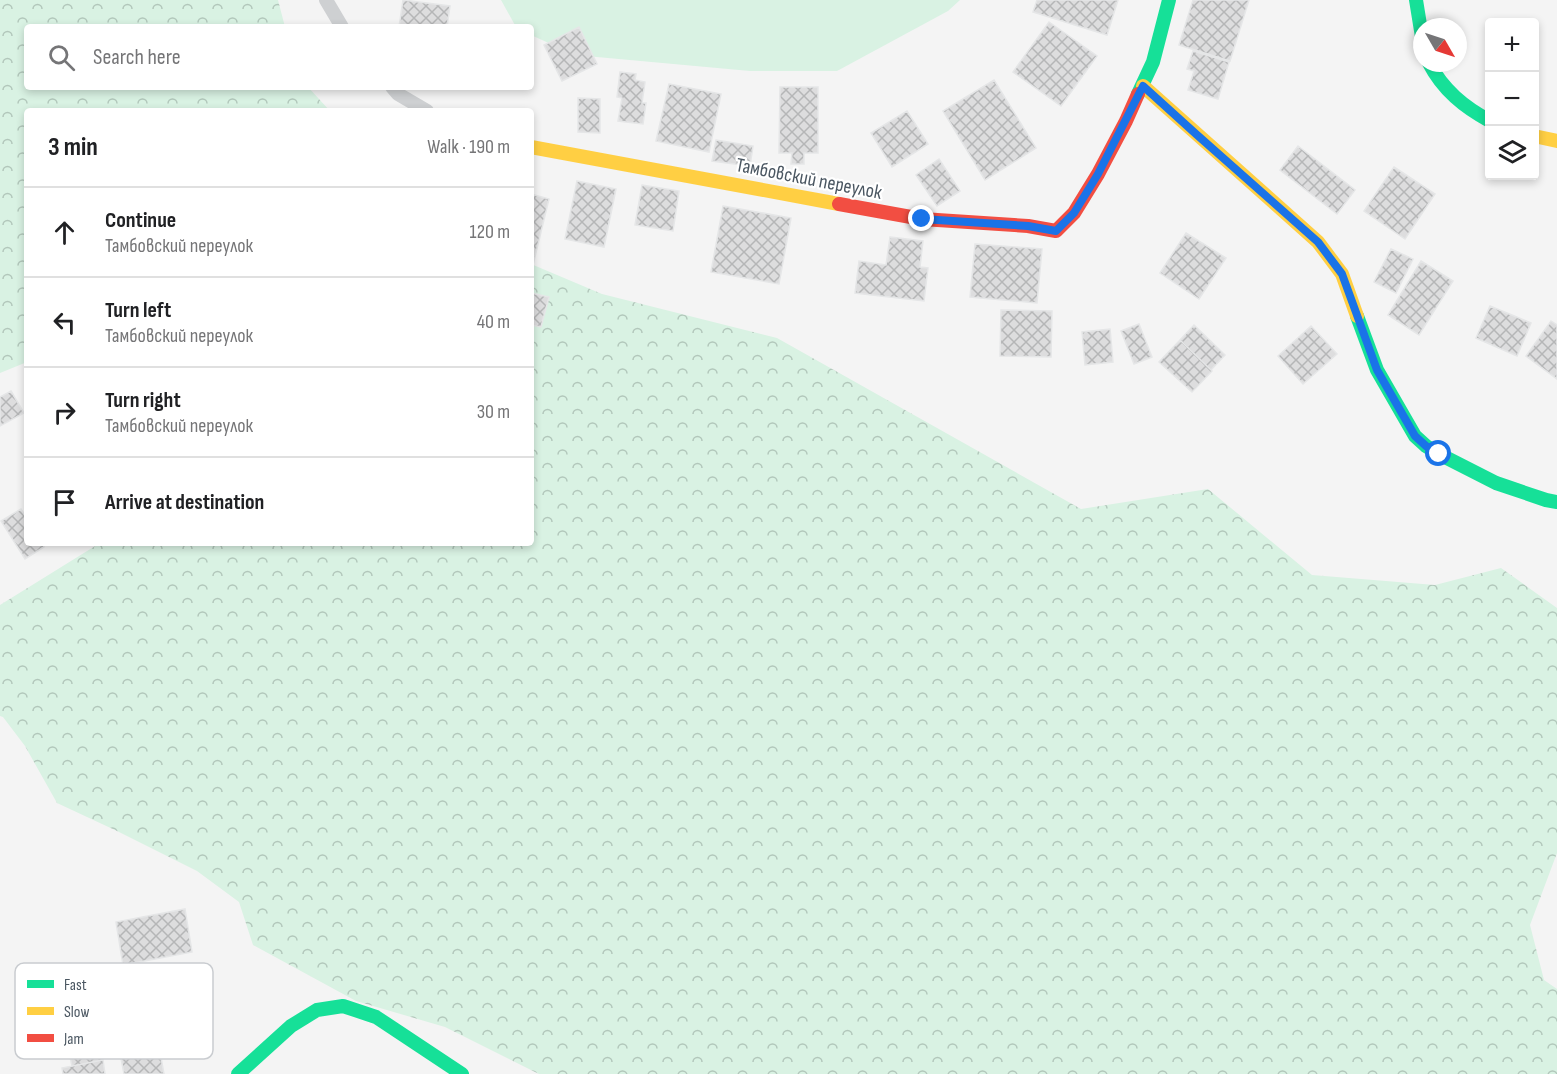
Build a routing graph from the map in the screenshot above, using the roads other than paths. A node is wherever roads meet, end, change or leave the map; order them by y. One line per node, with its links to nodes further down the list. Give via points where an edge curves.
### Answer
1 (326, 0): 5 (lane)
2 (1170, 0): 7 (street, Тамбовский переулок)
3 (1416, 0): 4 (street)
4 (1419, 18)
5 (340, 24)
6 (1434, 72): 10 (street, via 1462,105)
7 (1143, 86): 13 (street, Тамбовский переулок, via 1098,174 1074,213 1056,231 922,219); 14 (street, via 1318,242 1342,274 1377,370 1415,436 1439,454 1496,483)
8 (395, 90): 9 (lane)
9 (422, 108)
10 (1485, 118)
11 (1539, 137): 12 (street)
12 (1557, 141)
13 (534, 148)
14 (1557, 502)
15 (238, 1074): 16 (street, via 291,1026 317,1010 343,1006 376,1017)
16 (462, 1074)

